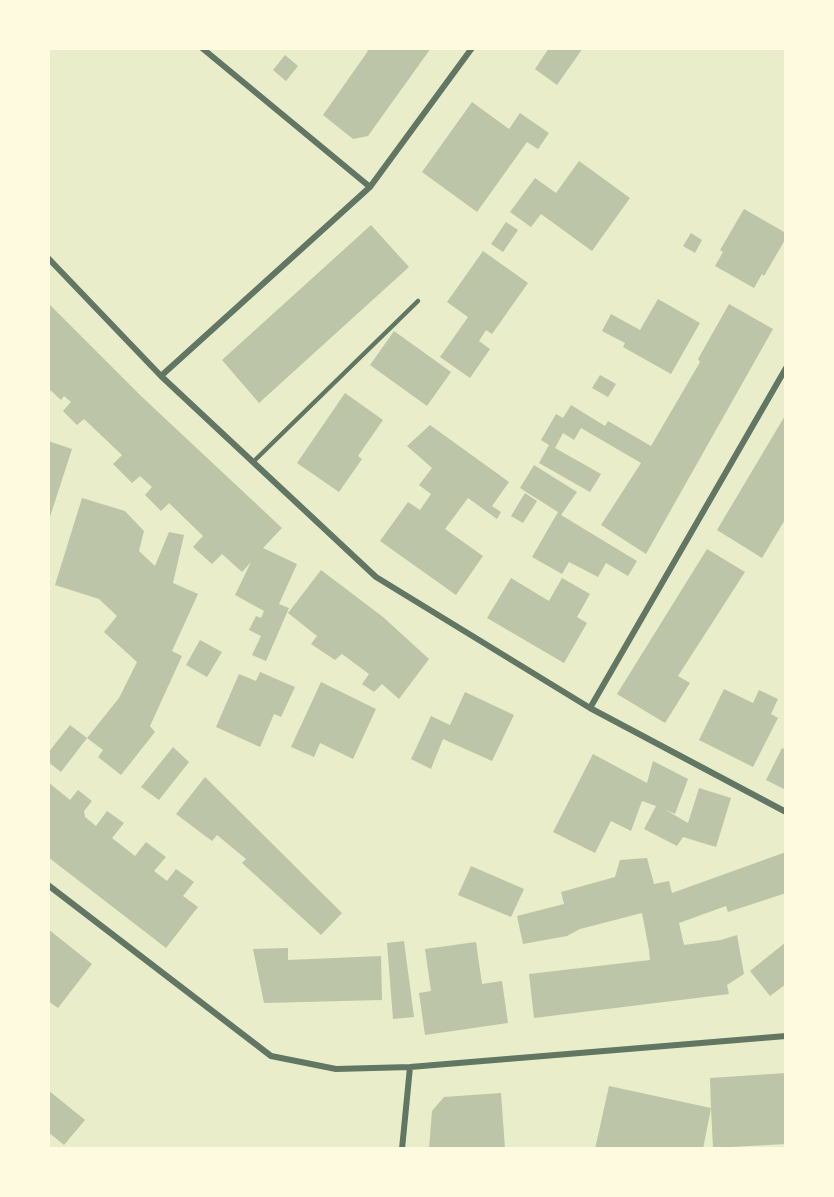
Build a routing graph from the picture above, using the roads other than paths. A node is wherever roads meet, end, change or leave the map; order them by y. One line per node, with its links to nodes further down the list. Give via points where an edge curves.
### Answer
1 (202, 48): 3 (street)
2 (472, 48): 3 (street)
3 (370, 187): 7 (street)
4 (48, 258): 7 (street)
5 (418, 301): 8 (lane)
6 (786, 368): 9 (street)
7 (161, 376): 8 (street)
8 (253, 462): 9 (street, via 376,577)
9 (590, 708): 10 (street)
10 (786, 812)
11 (48, 885): 13 (street, via 271,1056 336,1069)
12 (786, 1036): 13 (street)
13 (411, 1067): 14 (street)
14 (402, 1149)

